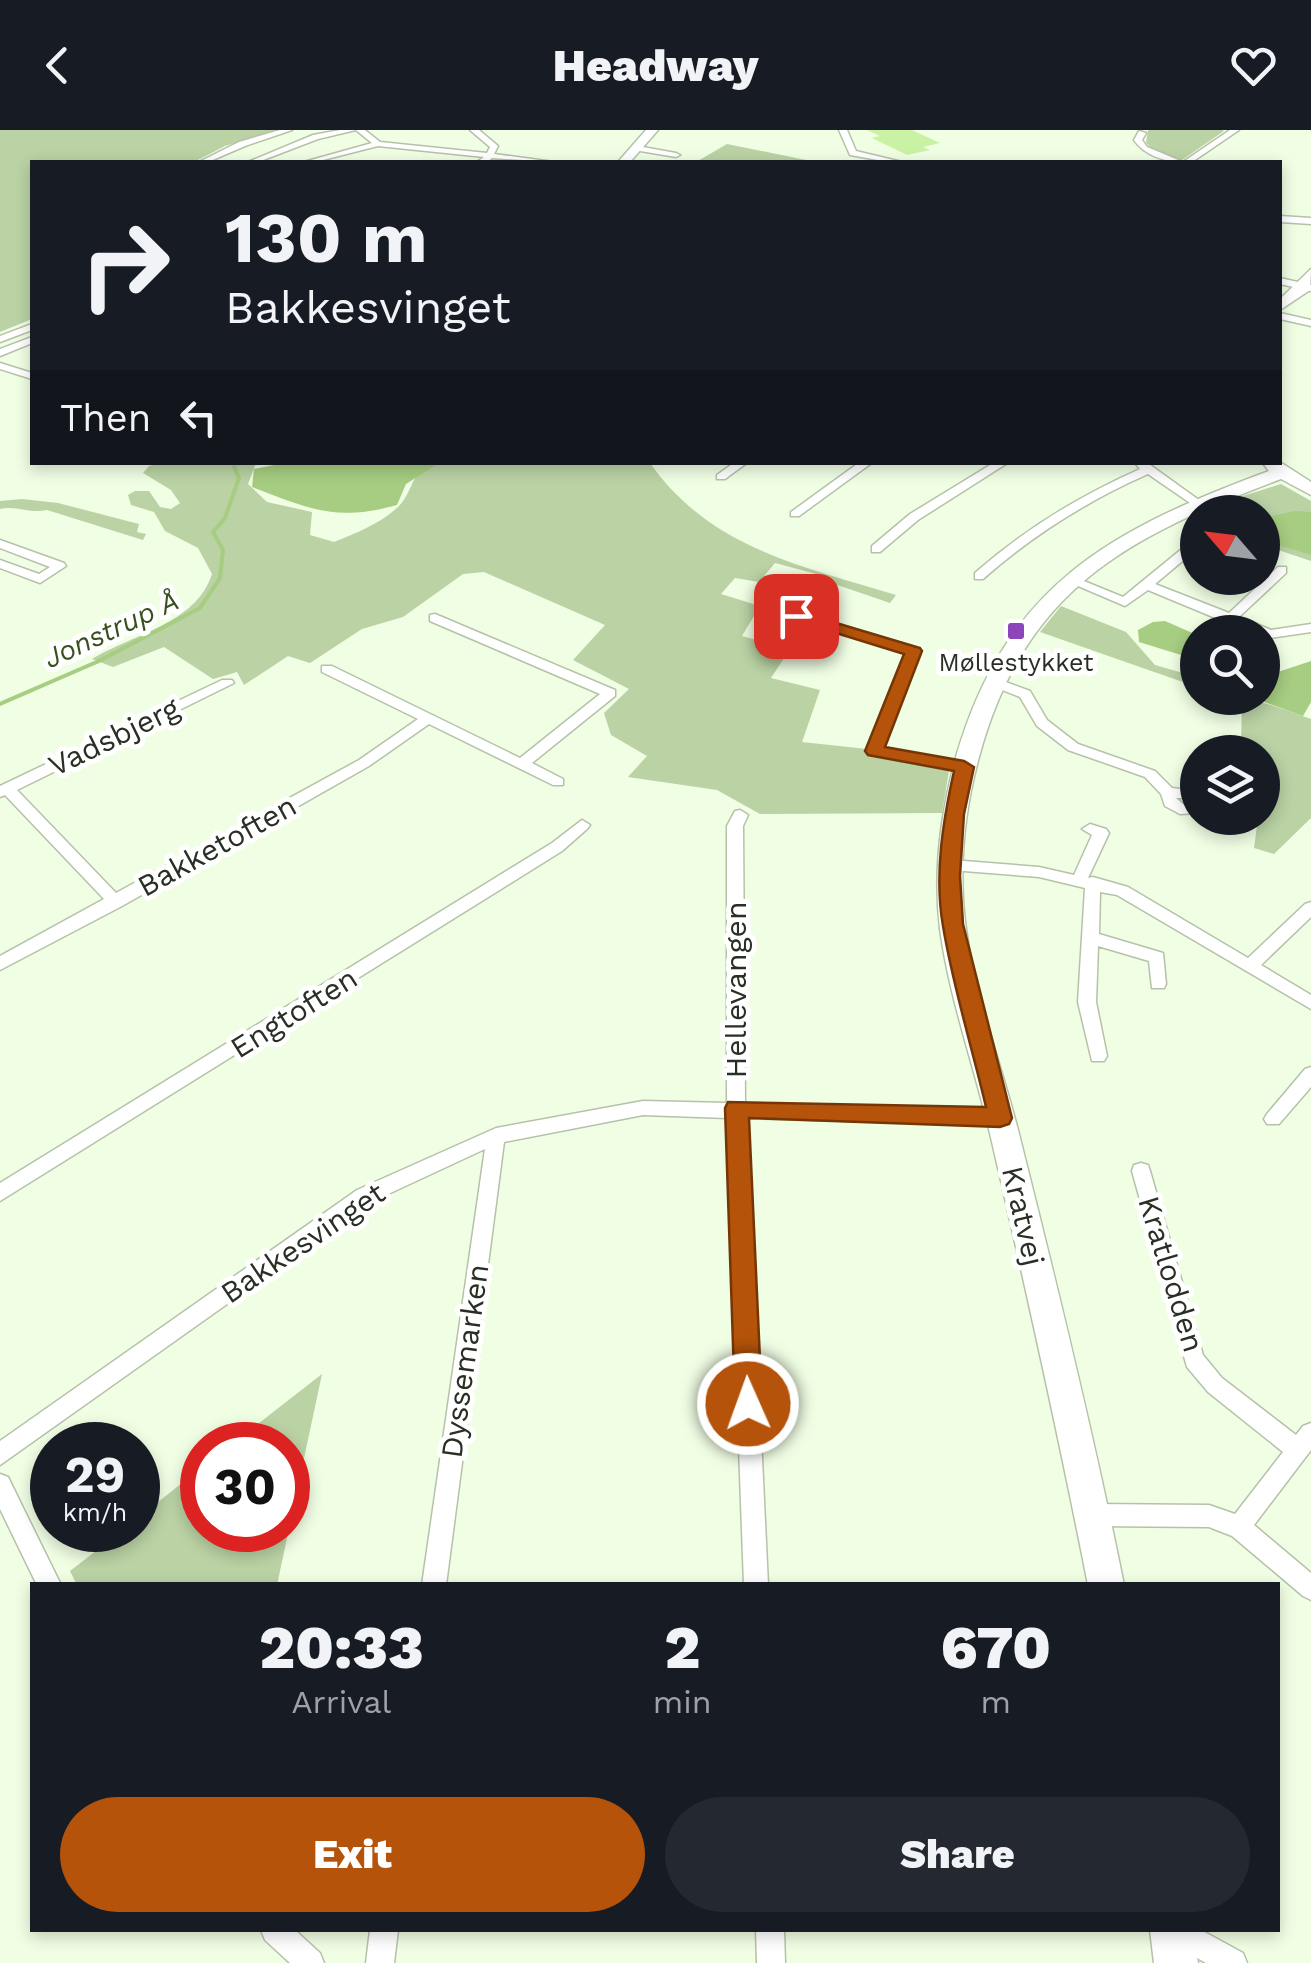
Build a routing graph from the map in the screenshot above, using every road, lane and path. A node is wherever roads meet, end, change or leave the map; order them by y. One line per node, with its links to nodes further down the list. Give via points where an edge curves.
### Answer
1 (288, 130): 12 (street)
2 (352, 130): 13 (street)
3 (360, 130): 9 (street)
4 (474, 130): 15 (street, via 493,142)
5 (652, 130): 11 (street)
6 (843, 130): 16 (street, via 854,153)
7 (1235, 130): 18 (street)
8 (1142, 133): 17 (street, via 1144,148)
9 (378, 144): 14 (street); 15 (street)
10 (676, 155): 11 (street)
11 (627, 157)
12 (208, 160)
13 (257, 160)
14 (316, 160)
15 (485, 160)
16 (888, 160)
17 (1174, 160)
18 (1190, 160)
19 (1282, 209): 20 (street)
20 (1306, 220)
21 (1282, 281): 22 (street)
22 (1309, 282): 23 (street)
23 (1282, 304)
24 (1282, 316): 25 (street)
25 (1311, 323)
26 (30, 328): 27 (street)
27 (0, 339)
28 (29, 344): 29 (street)
29 (0, 353)
30 (0, 366): 31 (street)
31 (15, 371): 32 (street); 33 (street)
32 (30, 375)
33 (0, 378)
34 (738, 465): 39 (street)
35 (864, 465): 44 (street)
36 (999, 465): 46 (street, via 914,516)
37 (1143, 466): 41 (street); 50 (street, via 1041,524)
38 (1274, 467): 40 (street); 42 (street, Kratvej)
39 (721, 476)
40 (1311, 490)
41 (1185, 495)
42 (1214, 495)
43 (1180, 512): 51 (street, Kratvej, via 1120,542)
44 (796, 514)
45 (0, 544): 48 (street, via 60,566 40,579)
46 (876, 549)
47 (1180, 557): 52 (street)
48 (0, 564)
49 (1282, 570): 55 (street)
50 (978, 576)
51 (1070, 580): 52 (street, via 1125,602); 60 (street, Kratvej, via 1035,616)
52 (1147, 585): 54 (street)
53 (794, 615): 64 (street, via 914,651 874,751)
54 (1218, 615)
55 (1235, 615)
56 (435, 618): 63 (street, via 610,693)
57 (1311, 628): 58 (street)
58 (1280, 633)
59 (328, 669): 62 (street)
60 (992, 681): 64 (street, Kratvej); 67 (street, via 1025,694 1042,722 1074,747 1150,774)
61 (227, 683): 66 (street, Vadsbjerg)
62 (428, 718): 63 (street); 75 (street, Bakketoften, via 364,764)
63 (522, 764): 65 (street)
64 (964, 767): 73 (street, Kratvej)
65 (558, 782)
66 (3, 790): 75 (street)
67 (1168, 793): 68 (street); 69 (street)
68 (1180, 793)
69 (1180, 809)
70 (740, 816): 84 (street, Hellevangen)
71 (582, 825): 89 (street, Engtoften, via 374,964)
72 (1090, 829): 74 (street, via 1101,833)
73 (951, 865): 74 (street); 85 (street, Kratvej, via 955,937)
74 (1086, 880): 77 (street); 79 (street, via 1152,906)
75 (116, 902): 78 (street, Bakketoften)
76 (1309, 914): 79 (street)
77 (1090, 938): 80 (street, via 1156,957); 82 (street, via 1088,1002)
78 (0, 964)
79 (1250, 966): 81 (street)
80 (1158, 984)
81 (1311, 1003)
82 (1098, 1056)
83 (1311, 1074): 86 (street)
84 (736, 1108): 85 (street, Bakkesvinget); 87 (street, Bakkesvinget, via 643,1108); 97 (street, Hellevangen)
85 (1000, 1118): 93 (street, Kratvej)
86 (1273, 1119)
87 (496, 1136): 91 (street, Bakkesvinget, via 364,1196); 96 (street, Dyssemarken)
88 (1141, 1171): 90 (street, Kratlodden, via 1194,1360 1215,1385)
89 (0, 1193)
90 (1305, 1441): 94 (street, Kratlodden)
91 (0, 1454)
92 (0, 1484): 95 (street)
93 (1092, 1515): 94 (street, via 1209,1516); 98 (street, Kratvej)
94 (1239, 1527): 99 (street)
95 (48, 1582)
96 (434, 1582)
97 (756, 1582)
98 (1105, 1582)
99 (1311, 1588)
100 (277, 1932): 105 (street)
101 (384, 1932): 106 (street)
102 (770, 1932): 107 (street)
103 (1173, 1932): 108 (street)
104 (1177, 1932): 109 (street)
105 (310, 1963)
106 (380, 1963)
107 (771, 1963)
108 (1176, 1963)
109 (1233, 1963)

